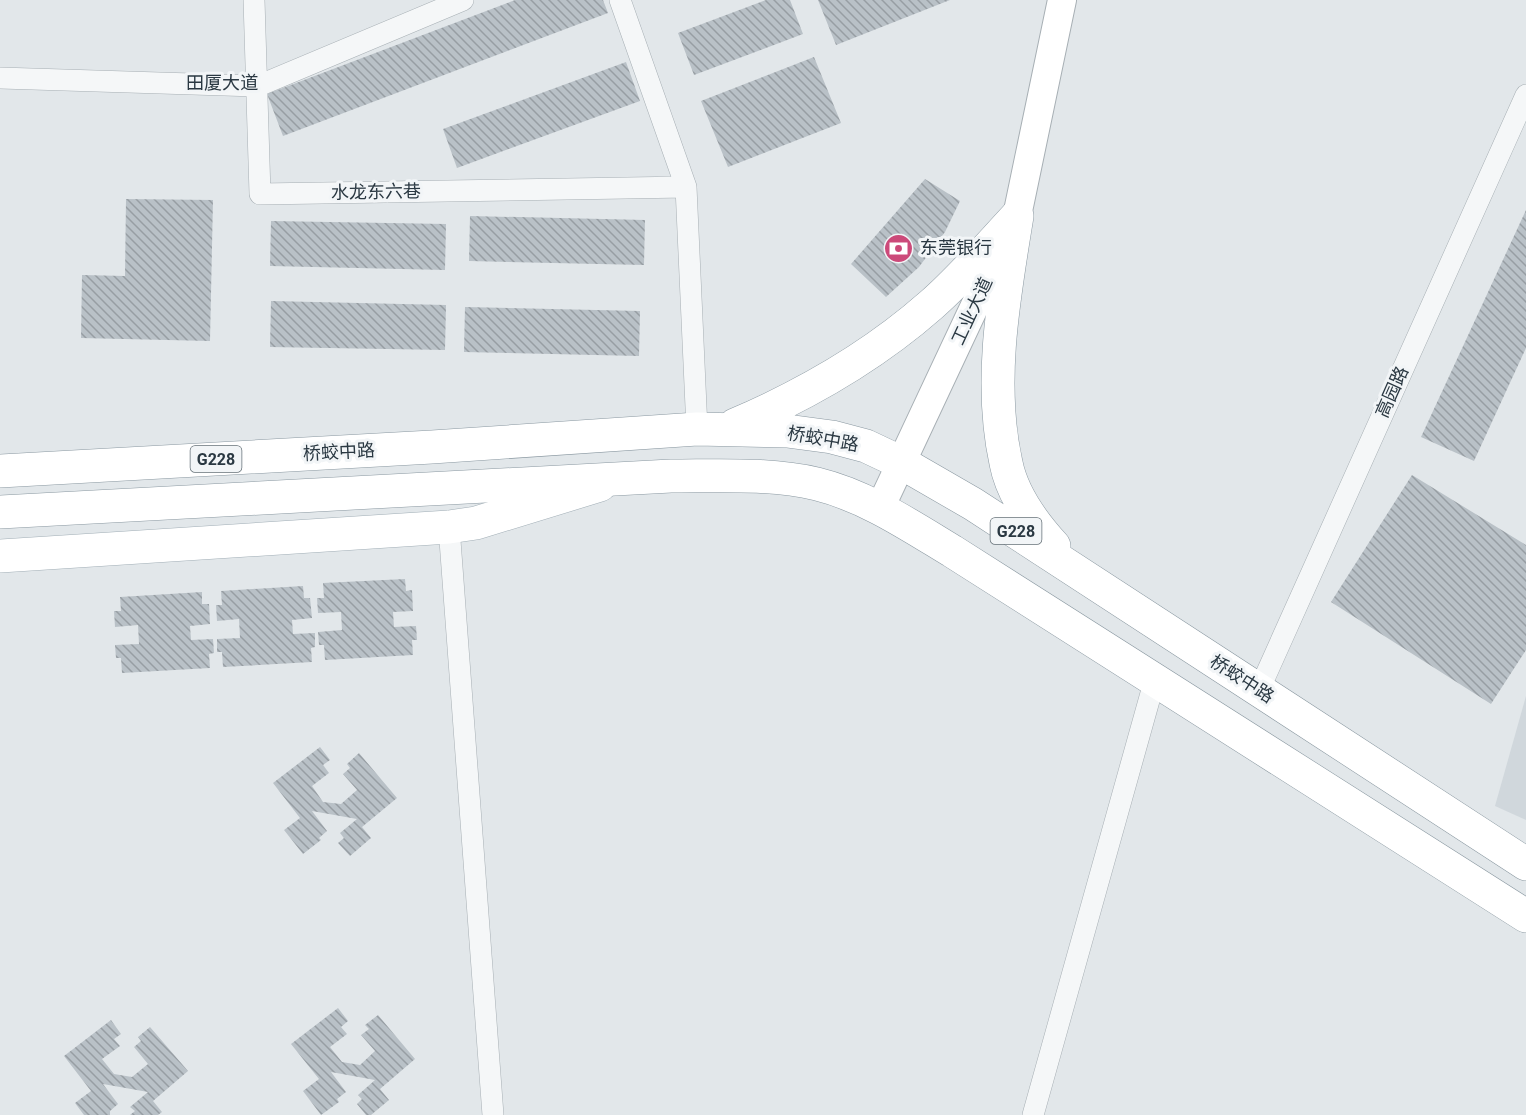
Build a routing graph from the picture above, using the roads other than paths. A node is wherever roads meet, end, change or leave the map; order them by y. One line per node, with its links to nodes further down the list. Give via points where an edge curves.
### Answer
1 (254, 0): 6 (street, 水龙东六巷)
2 (463, 0): 6 (street, 田厦大道)
3 (620, 0): 8 (street)
4 (1062, 0): 9 (street, 工业大道)
5 (0, 78): 6 (street, 田厦大道)
6 (258, 86): 8 (street, 水龙东六巷, via 260,194)
7 (1526, 95): 20 (street, 高园路)
8 (686, 187): 10 (street)
9 (1017, 216): 10 (main road, via 930,305 888,338 796,399); 11 (street, 工业大道); 18 (main road, via 999,356 999,419 1006,465 1018,497 1043,534)
10 (711, 429): 11 (main road, 桥蛟中路 / G228, via 787,431 832,437 866,446); 12 (main road, 桥蛟中路 / G228)
11 (902, 463): 14 (street, 工业大道); 18 (main road, 桥蛟中路 / G228)
12 (0, 471)
13 (620, 479): 14 (main road, G228, via 752,476 817,484); 15 (main road, G228); 16 (main road, via 501,516)
14 (880, 508): 19 (main road, G228)
15 (0, 512)
16 (449, 526): 17 (main road); 23 (street)
17 (0, 556)
18 (1075, 570): 20 (main road, 桥蛟中路 / G228)
19 (1155, 679): 22 (main road, G228); 24 (street)
20 (1259, 690): 21 (main road, 桥蛟中路 / G228)
21 (1526, 864)
22 (1526, 916)
23 (494, 1115)
24 (1033, 1115)

